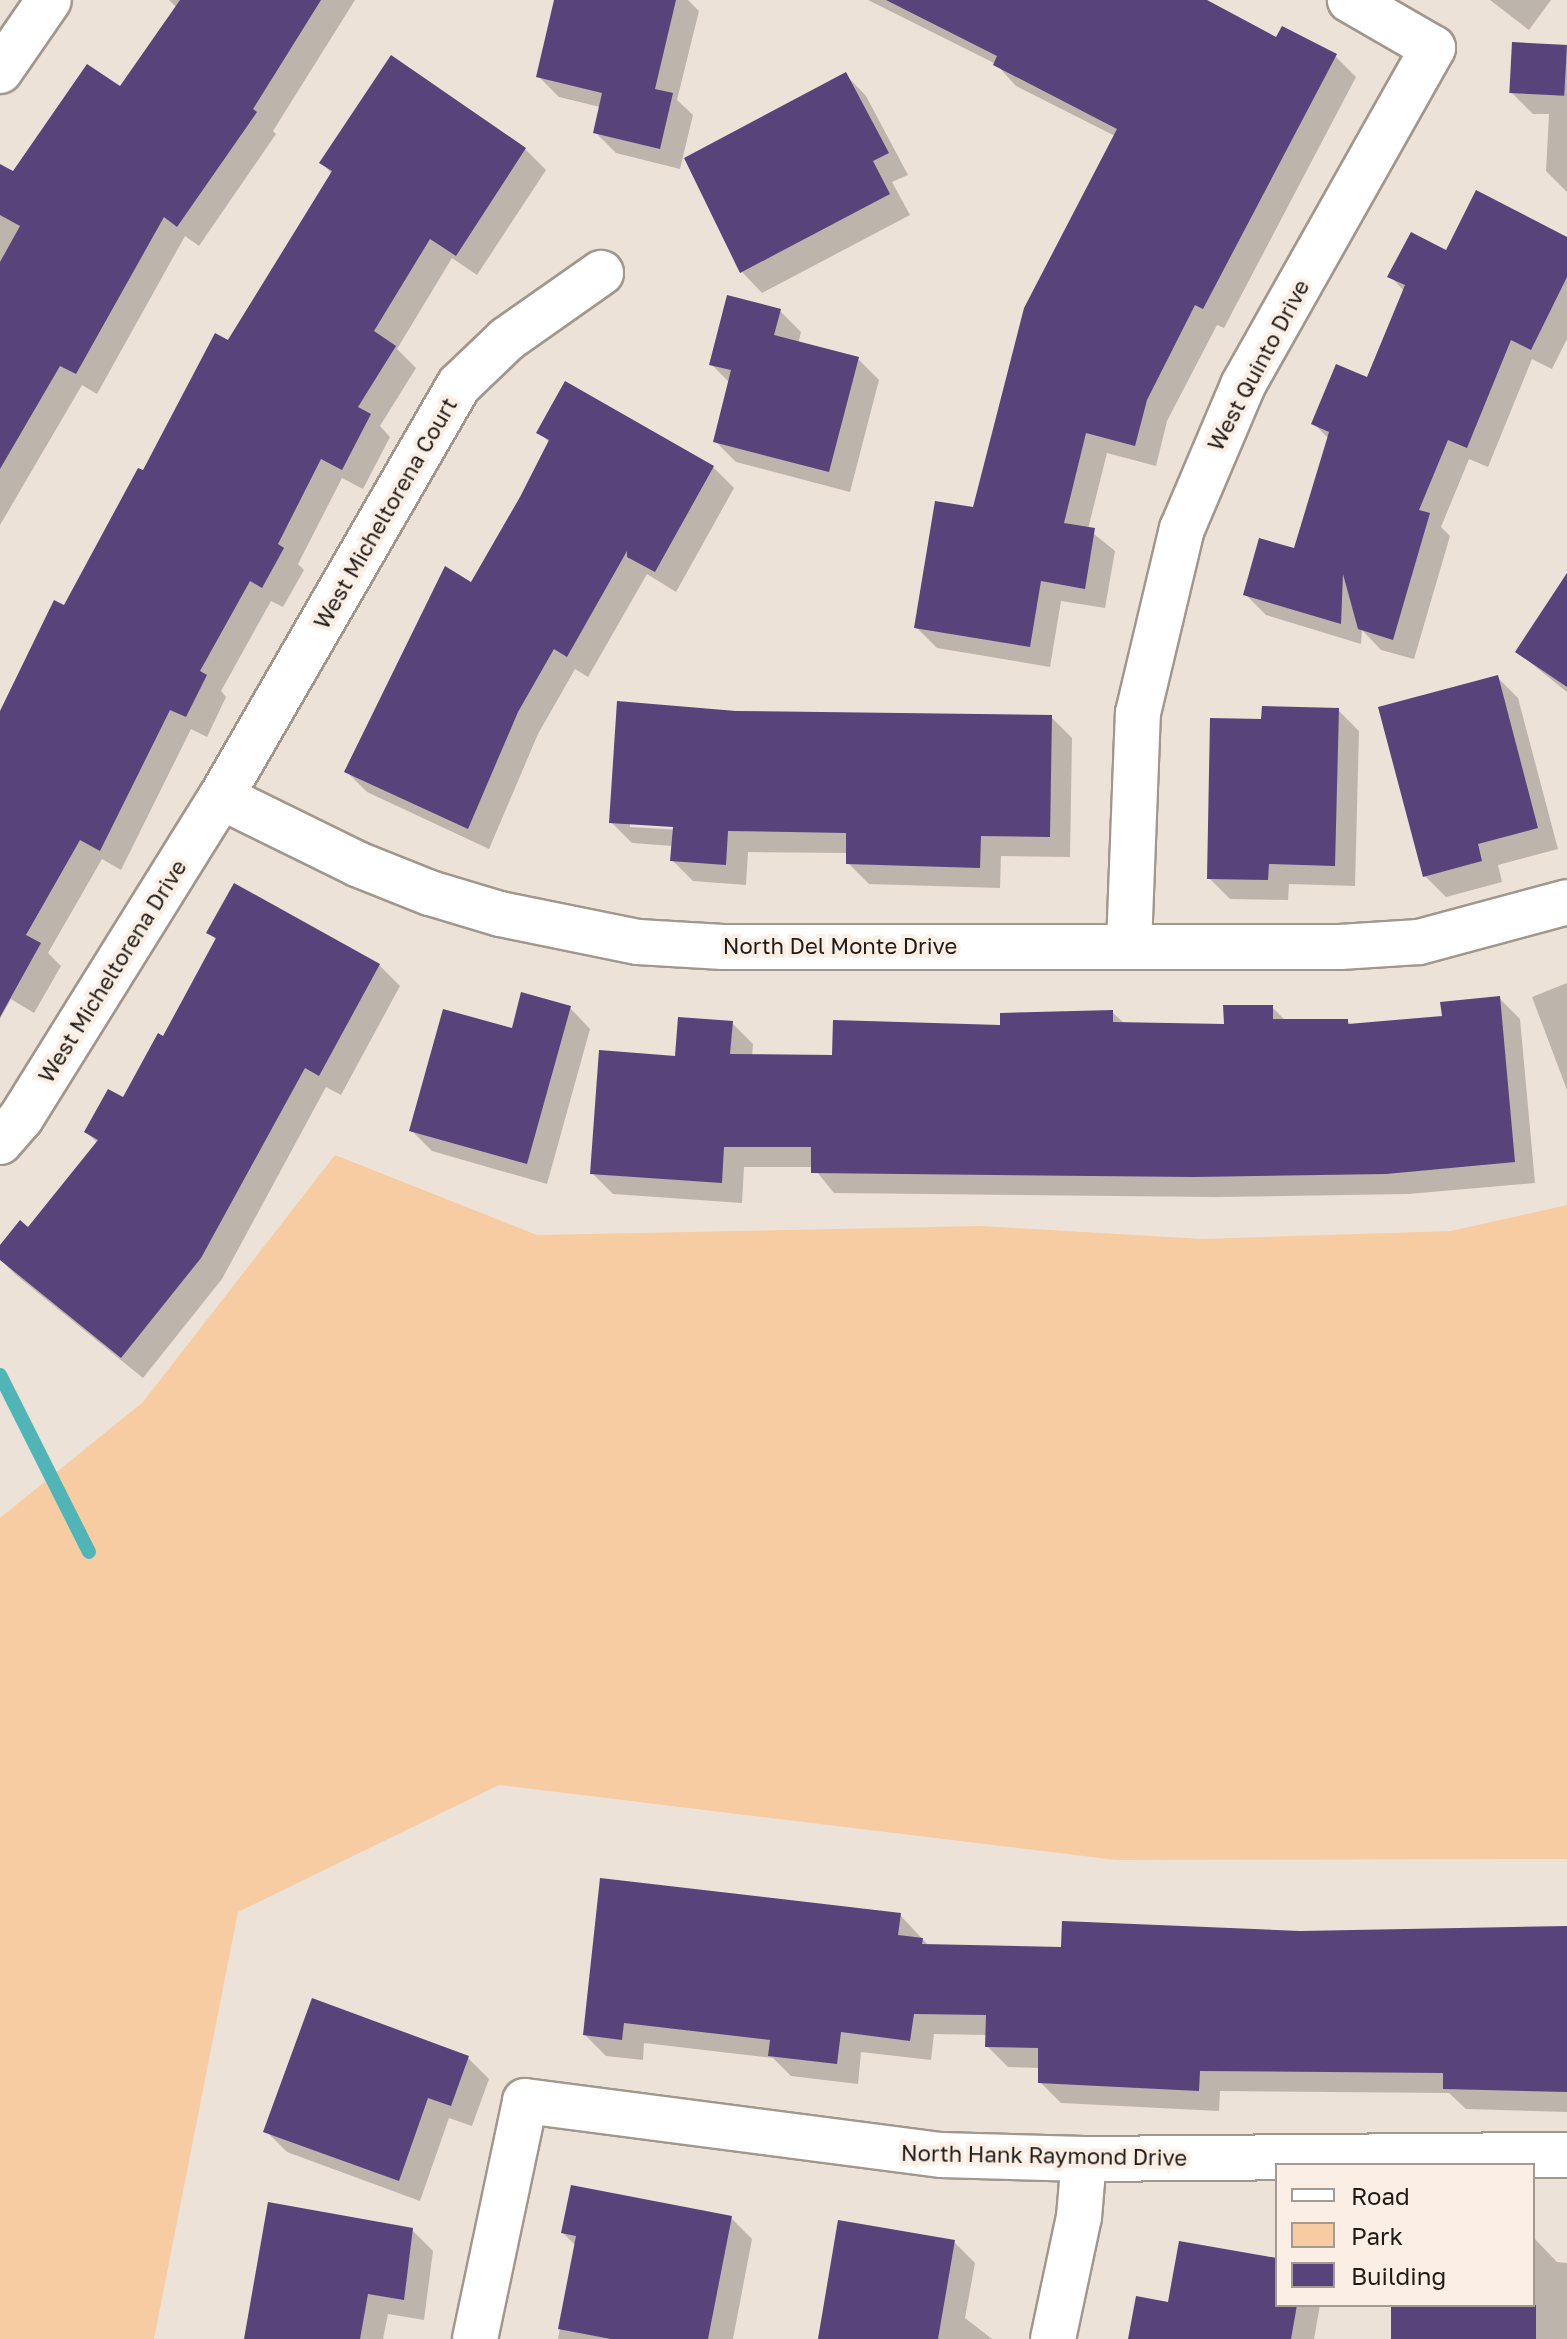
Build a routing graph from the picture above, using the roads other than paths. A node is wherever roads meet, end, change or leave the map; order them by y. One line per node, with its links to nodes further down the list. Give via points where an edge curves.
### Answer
1 (49, 0): 3 (street)
2 (1350, 0): 7 (street, West Quinto Drive, via 1433,48 1243,385 1182,529 1138,713)
3 (0, 71)
4 (601, 273): 5 (street, West Micheltorena Court, via 507,339 459,385)
5 (221, 797): 7 (street, North Del Monte Drive, via 357,864 430,893 500,914 638,942 723,947); 8 (street, West Micheltorena Drive, via 21,1118)
6 (1567, 902): 7 (street, North Del Monte Drive, via 1419,942 1340,947)
7 (1129, 945)
8 (0, 1142)
9 (1567, 2155): 10 (street, North Hank Raymond Drive)
10 (1084, 2159): 11 (street, North Hank Raymond Drive, via 881,2151 525,2101); 12 (street, via 1079,2217)
11 (475, 2339)
12 (1053, 2339)

